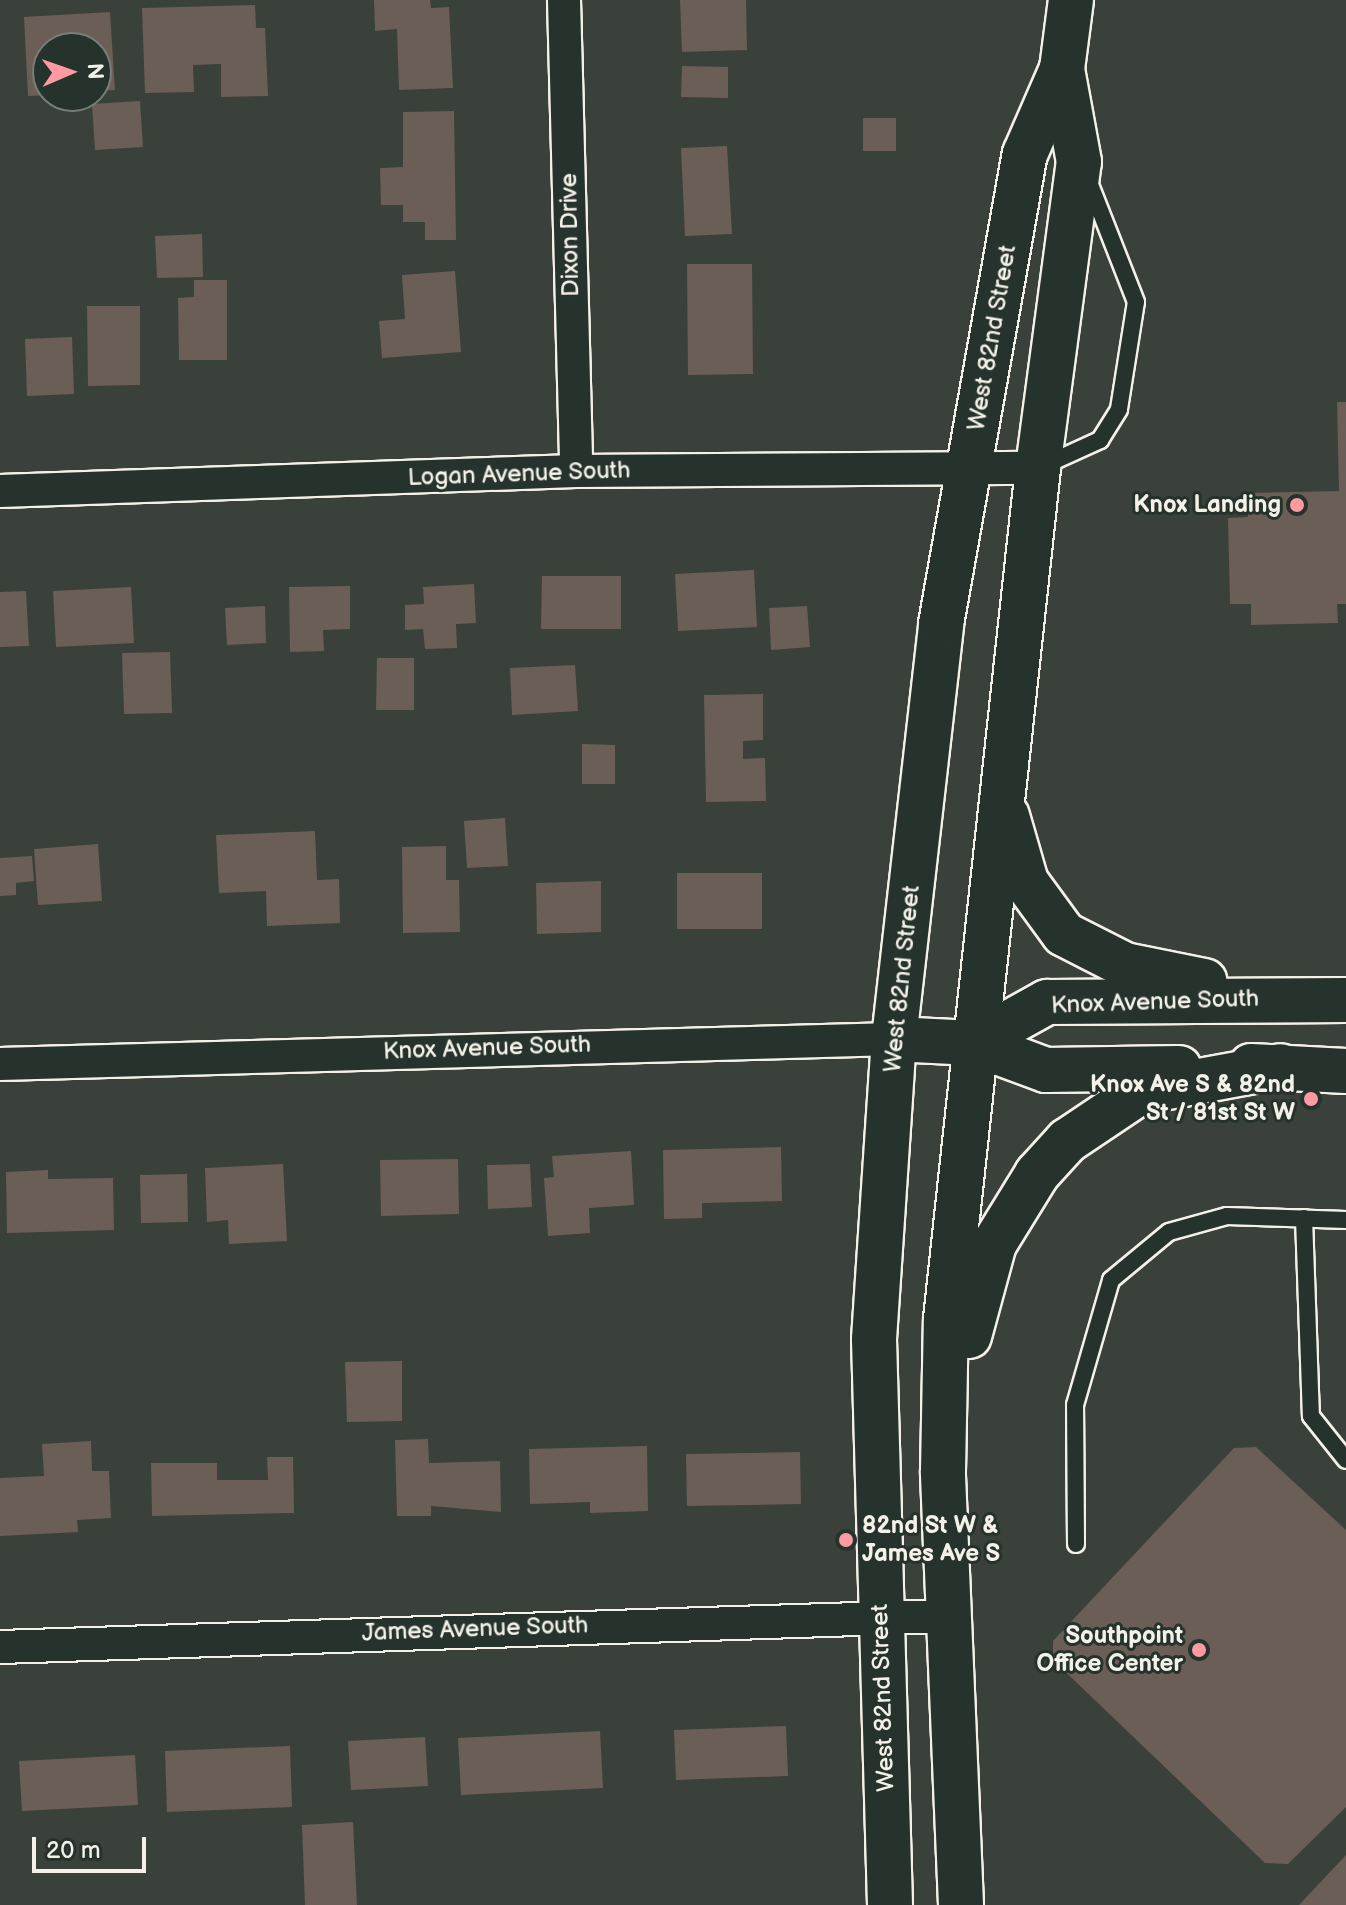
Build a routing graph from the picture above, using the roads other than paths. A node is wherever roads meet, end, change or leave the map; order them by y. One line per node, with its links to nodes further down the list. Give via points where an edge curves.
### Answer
1 (564, 0): 7 (street, Dixon Drive)
2 (1071, 0): 3 (street, West 82nd Street)
3 (1062, 69): 4 (street, West 82nd Street); 5 (street, West 82nd Street, via 1025,154)
4 (1079, 162): 6 (street, West 82nd Street); 6 (lane, via 1136,302 1119,409 1100,440)
5 (970, 464): 6 (street, Logan Avenue South); 7 (street, Logan Avenue South); 12 (street, West 82nd Street, via 941,624)
6 (1038, 468): 9 (street, West 82nd Street)
7 (576, 471): 8 (street, Logan Avenue South)
8 (0, 491)
9 (1001, 794): 10 (street, via 1026,882 1064,934 1125,965); 13 (street, West 82nd Street)
10 (1277, 997): 11 (street, Knox Avenue South); 13 (street, Knox Avenue South, via 1047,1002)
11 (1346, 1000)
12 (894, 1039): 13 (street, Knox Avenue South); 14 (street, Knox Avenue South); 22 (street, West 82nd Street, via 874,1339)
13 (973, 1043): 15 (street, Knox Avenue South, via 1046,1070); 20 (street, West 82nd Street, via 946,1319)
14 (0, 1064)
15 (1281, 1066): 16 (street, Knox Avenue South); 20 (street, via 1140,1092 1067,1141 1037,1174 978,1284)
16 (1346, 1071)
17 (1304, 1218): 18 (lane); 19 (lane, via 1311,1416); 21 (lane, via 1227,1216 1169,1232 1111,1280 1075,1405)
18 (1346, 1220)
19 (1346, 1460)
20 (943, 1471): 23 (street, West 82nd Street)
21 (1076, 1544)
22 (879, 1614): 23 (street, James Avenue South); 24 (street, James Avenue South); 25 (street, West 82nd Street)
23 (949, 1616): 26 (street, West 82nd Street)
24 (0, 1647)
25 (890, 1905)
26 (961, 1905)

